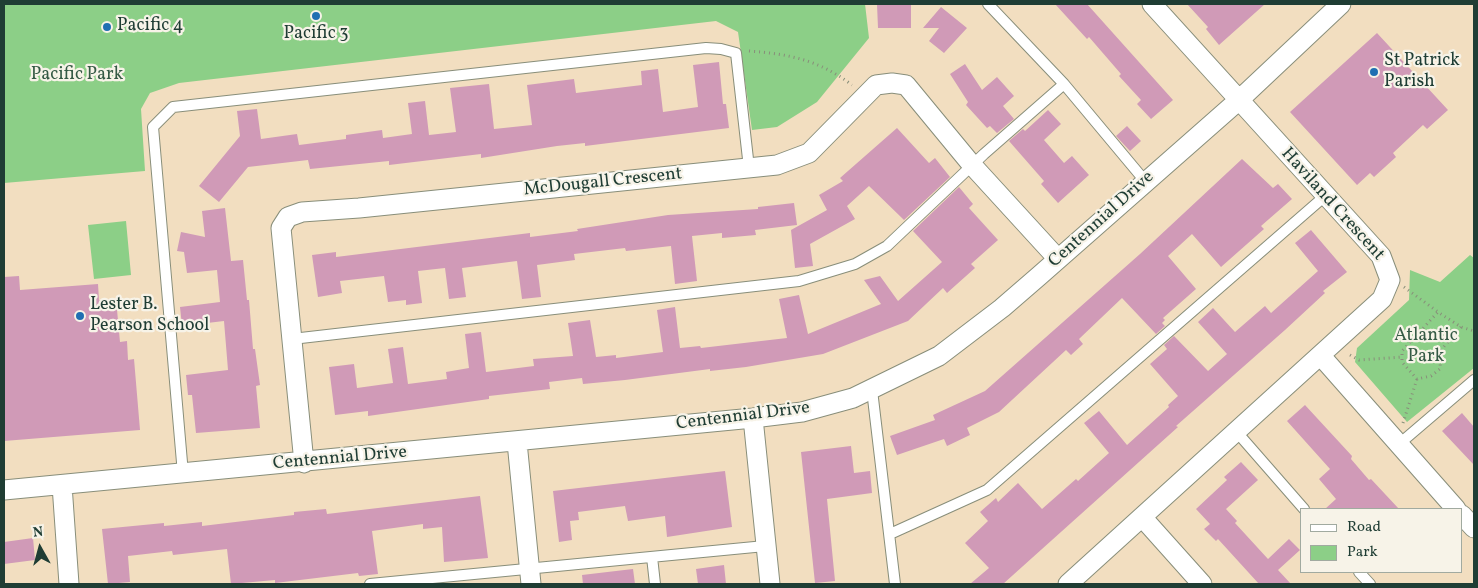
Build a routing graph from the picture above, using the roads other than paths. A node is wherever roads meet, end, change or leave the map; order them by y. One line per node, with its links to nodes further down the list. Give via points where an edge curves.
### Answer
1 (988, 4): 4 (lane)
2 (1152, 4): 5 (street, Haviland Crescent)
3 (1341, 4): 5 (street, Centennial Drive)
4 (1064, 84): 6 (lane); 8 (lane)
5 (1239, 100): 8 (street, Centennial Drive); 9 (street, Haviland Crescent)
6 (972, 165): 7 (street, McDougall Crescent, via 906,85 892,83 876,85 870,90 809,153 777,165); 10 (street, McDougall Crescent); 11 (lane, via 887,246 855,264 806,279)
7 (749, 168): 11 (street, McDougall Crescent, via 295,214 288,217 281,228); 20 (lane, via 736,53 721,48 173,107 153,127)
8 (1145, 181): 10 (street, Centennial Drive)
9 (1325, 196): 12 (street, Haviland Crescent, via 1381,256 1390,280 1382,299); 28 (lane, via 987,490)
10 (1058, 259): 14 (street, Centennial Drive, via 1002,308 939,356)
11 (292, 339): 19 (street, McDougall Crescent)
12 (1321, 356): 16 (street, Haviland Crescent); 18 (street)
13 (1474, 380): 18 (lane)
14 (872, 390): 15 (street, Centennial Drive, via 819,408); 28 (lane)
15 (753, 418): 17 (street, Centennial Drive); 29 (street)
16 (1236, 430): 23 (lane); 26 (street, Haviland Crescent)
17 (517, 442): 19 (street, Centennial Drive); 32 (street)
18 (1398, 445): 24 (street)
19 (304, 463): 20 (street, Centennial Drive)
20 (183, 474): 21 (street, Centennial Drive)
21 (62, 485): 22 (street, Centennial Drive); 33 (street)
22 (4, 490)
23 (1303, 508)
24 (1455, 508)
25 (1463, 516): 27 (street)
26 (1142, 517): 38 (street, Haviland Crescent); 39 (street)
27 (1474, 528)
28 (890, 534): 37 (lane)
29 (765, 546): 30 (lane); 36 (street)
30 (652, 557): 32 (lane); 35 (lane)
31 (1360, 573): 40 (lane)
32 (531, 577): 34 (lane)
33 (70, 584)
34 (370, 584)
35 (654, 584)
36 (770, 584)
37 (895, 584)
38 (1068, 584)
39 (1202, 584)
40 (1370, 584)

